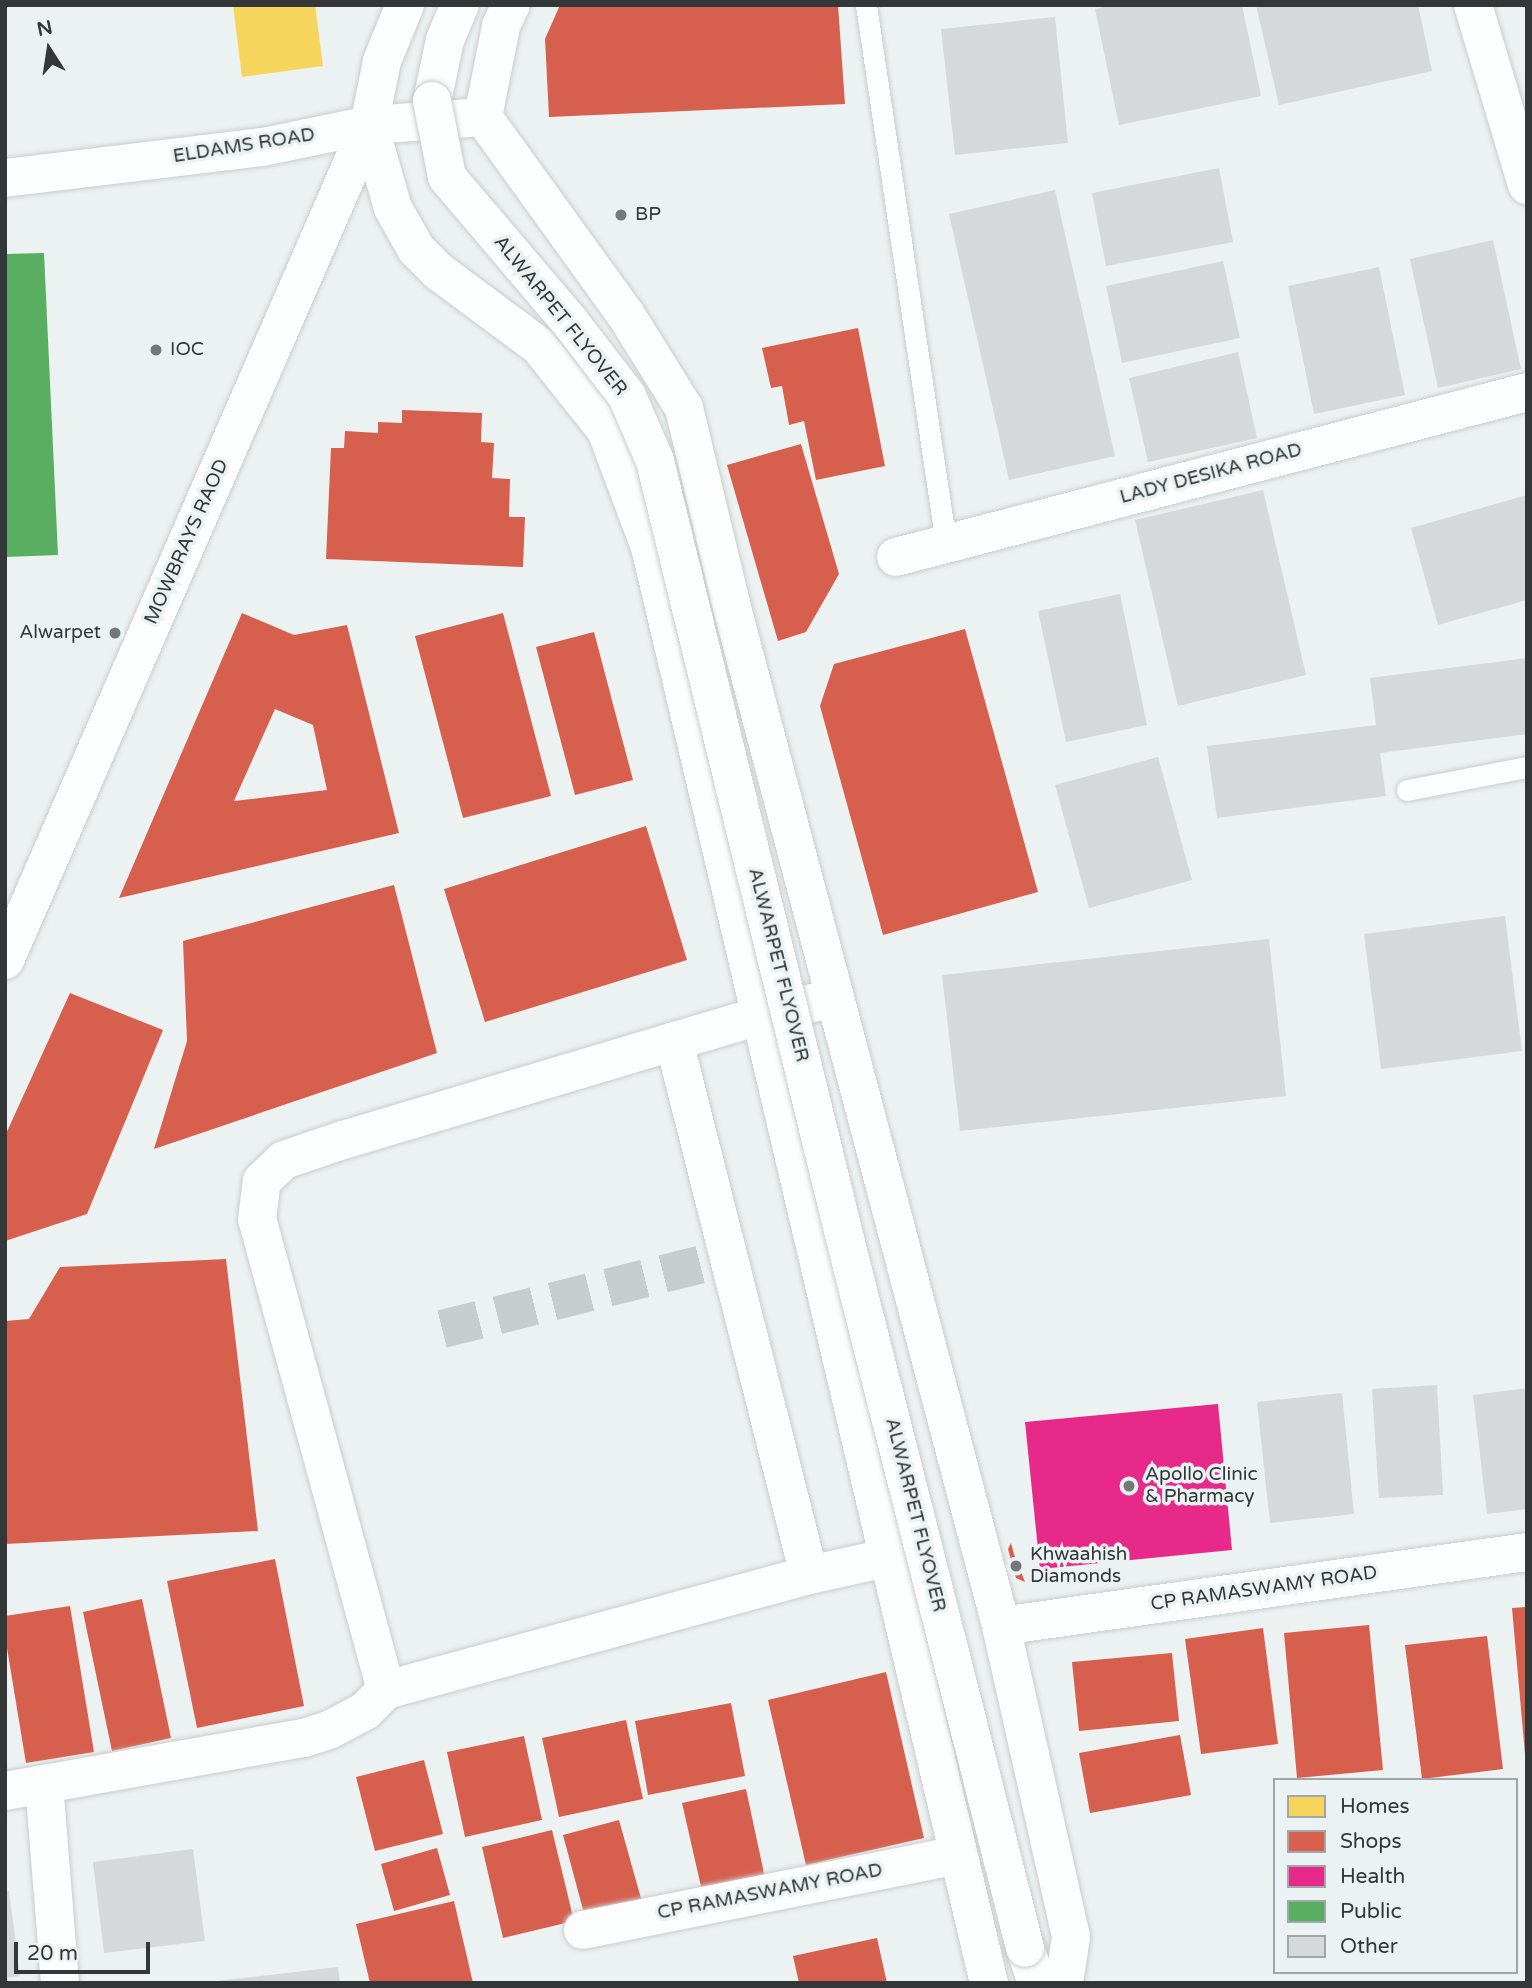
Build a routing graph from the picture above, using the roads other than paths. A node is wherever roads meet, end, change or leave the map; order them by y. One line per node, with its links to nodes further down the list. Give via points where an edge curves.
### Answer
1 (405, 5): 8 (main road, MOWBRAYS RAOD, via 382,61)
2 (460, 5): 29 (main road, ALWARPET FLYOVER, bridge, via 445,40 432,101 447,177 627,396 655,461 846,1242)
3 (511, 5): 6 (main road, via 501,26)
4 (866, 5): 12 (lane)
5 (1474, 5): 7 (main road)
6 (483, 117): 8 (main road, ELDAMS ROAD); 17 (main road, via 626,315 684,408)
7 (1517, 118): 10 (main road)
8 (369, 125): 9 (main road, ELDAMS ROAD, via 263,147); 16 (main road, MOWBRAYS RAOD); 18 (main road, via 393,208 416,249 438,271 539,346 606,430 650,547)
9 (5, 178)
10 (1527, 185)
11 (1527, 392): 12 (main road, LADY DESIKA ROAD)
12 (946, 544): 13 (main road, LADY DESIKA ROAD)
13 (896, 557)
14 (1527, 767): 15 (lane)
15 (1407, 790)
16 (5, 960)
17 (833, 998): 18 (main road); 23 (main road)
18 (762, 1015): 19 (main road); 21 (main road)
19 (674, 1041): 22 (main road, via 715,1260); 24 (main road, via 284,1160 262,1181 257,1220)
20 (1527, 1552): 23 (main road, CP RAMASWAMY ROAD)
21 (891, 1557): 22 (main road); 27 (main road)
22 (809, 1575): 24 (main road)
23 (1001, 1626): 32 (main road, via 1071,1937)
24 (386, 1690): 25 (main road, via 365,1711 304,1738)
25 (44, 1784): 26 (main road); 30 (main road)
26 (5, 1791)
27 (957, 1855): 28 (main road, CP RAMASWAMY ROAD); 31 (main road)
28 (583, 1930)
29 (1031, 1965)
30 (60, 1983)
31 (989, 1983)
32 (1064, 1983)

